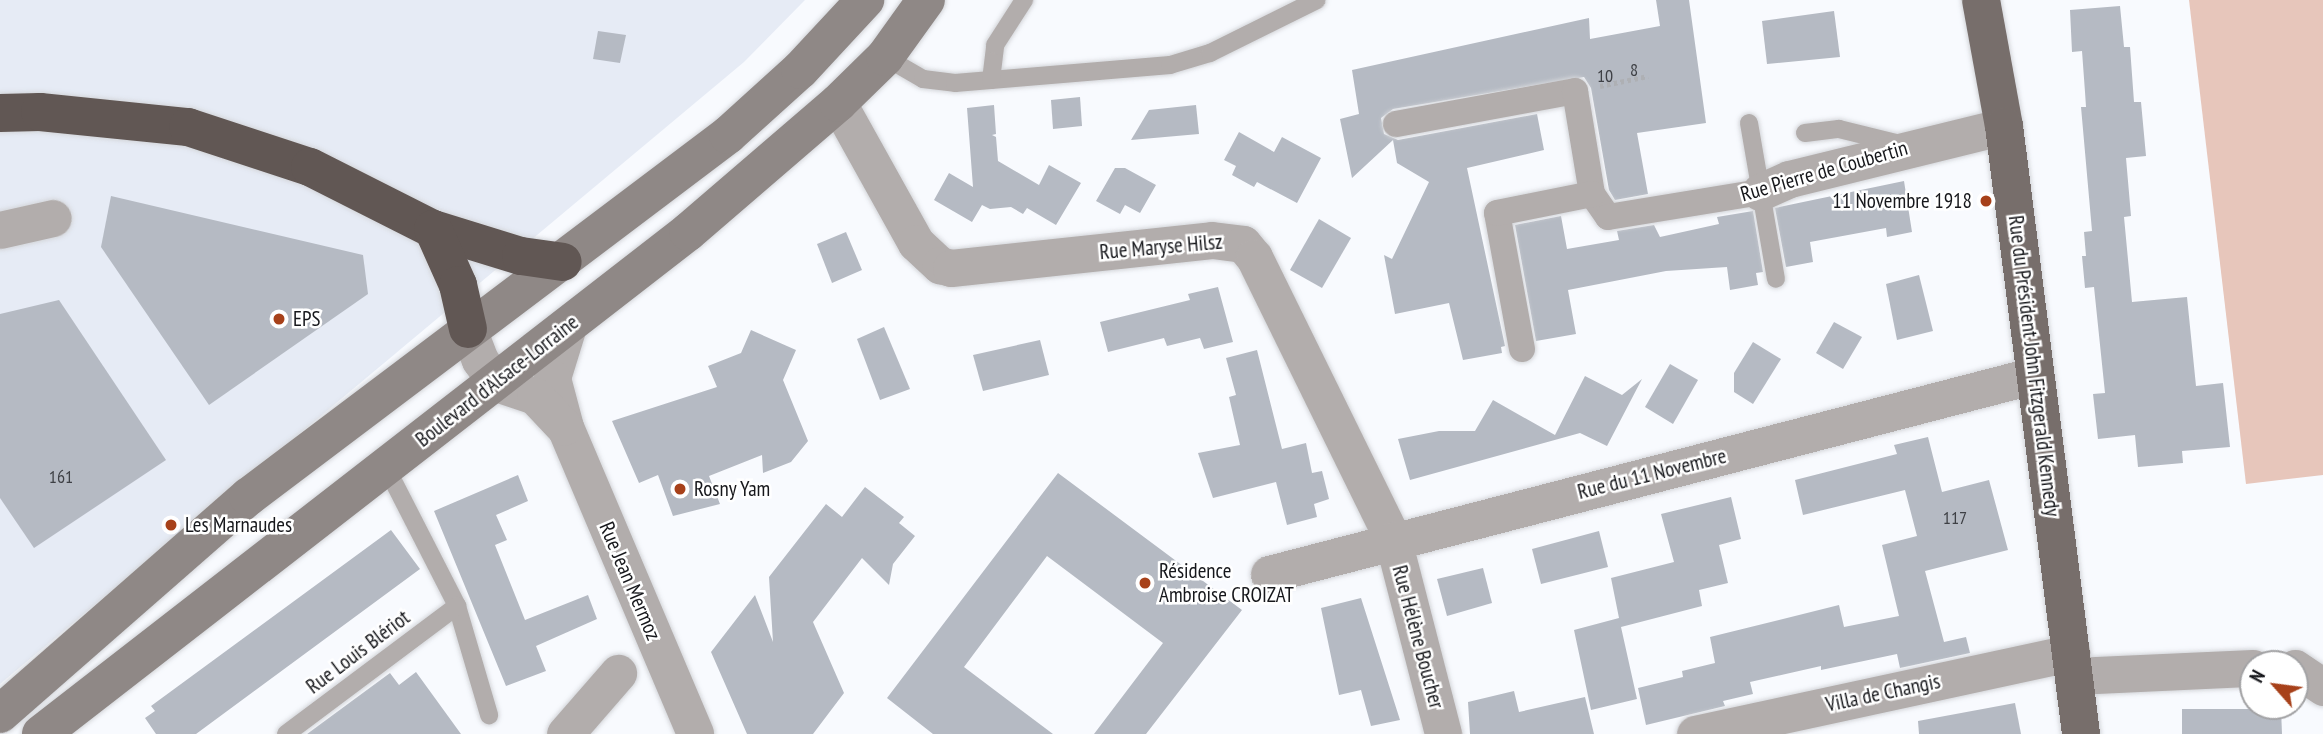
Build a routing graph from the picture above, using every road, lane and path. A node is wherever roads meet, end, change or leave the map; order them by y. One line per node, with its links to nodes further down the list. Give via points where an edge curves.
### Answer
1 (865, 0): 23 (main road, via 800,70 727,135)
2 (926, 0): 6 (main road, Boulevard d'Alsace-Lorraine)
3 (1024, 0): 8 (lane, via 995,45)
4 (1317, 0): 8 (lane, via 1210,52 1170,65)
5 (1981, 0): 14 (main road, Rue du Président John Fitzgerald Kennedy)
6 (885, 57): 8 (lane, via 937,82); 10 (main road, Boulevard d'Alsace-Lorraine)
7 (1648, 76): 9 (path)
8 (990, 80)
9 (1575, 91): 13 (street); 18 (street)
10 (838, 103): 22 (main road, Boulevard d'Alsace-Lorraine); 32 (street, Rue Maryse Hilsz, via 916,243 940,265 951,268 1220,240 1243,244 1254,257)
11 (0, 113): 20 (highway, via 40,112 188,127 310,167)
12 (1749, 123): 17 (lane)
13 (1396, 124)
14 (2004, 126): 16 (street, Rue Pierre de Coubertin); 28 (main road, Rue du Président John Fitzgerald Kennedy)
15 (1805, 133): 16 (lane, via 1851,131)
16 (1911, 147): 17 (street, Rue Pierre de Coubertin, via 1789,179)
17 (1760, 192): 18 (street, Rue Pierre de Coubertin, via 1608,217); 24 (lane)
18 (1592, 194): 27 (street, via 1497,213)
19 (53, 218): 21 (street)
20 (433, 229): 23 (highway, via 522,256); 26 (highway, via 458,285)
21 (0, 230)
22 (688, 232): 23 (main road, via 611,264); 25 (main road, Boulevard d'Alsace-Lorraine)
23 (563, 262): 26 (main road)
24 (1776, 279)
25 (568, 326): 29 (main road, Boulevard d'Alsace-Lorraine); 30 (street, Rue Jean Mermoz, via 552,378)
26 (468, 329): 29 (street, via 480,360); 38 (main road, via 248,496)
27 (1522, 349)
28 (2035, 375): 32 (street, Rue du 11 Novembre); 35 (main road, Rue du Président John Fitzgerald Kennedy)
29 (496, 383): 30 (street, Rue Jean Mermoz, via 535,396); 31 (main road, Boulevard d'Alsace-Lorraine)
30 (565, 427): 40 (street, Rue Jean Mermoz)
31 (386, 467): 34 (lane); 41 (main road, Boulevard d'Alsace-Lorraine)
32 (1393, 540): 33 (street, Rue du 11 Novembre); 44 (street, Rue Hélène Boucher)
33 (1269, 574)
34 (457, 606): 39 (lane); 42 (lane, Rue Louis Blériot)
35 (2072, 664): 36 (street, Villa de Changis); 45 (street, Villa de Changis); 46 (main road, Rue du Président John Fitzgerald Kennedy)
36 (2239, 668)
37 (618, 673): 43 (street)
38 (0, 714)
39 (489, 715)
40 (685, 728)
41 (52, 731)
42 (286, 734)
43 (565, 734)
44 (1443, 734)
45 (1695, 734)
46 (2081, 734)

